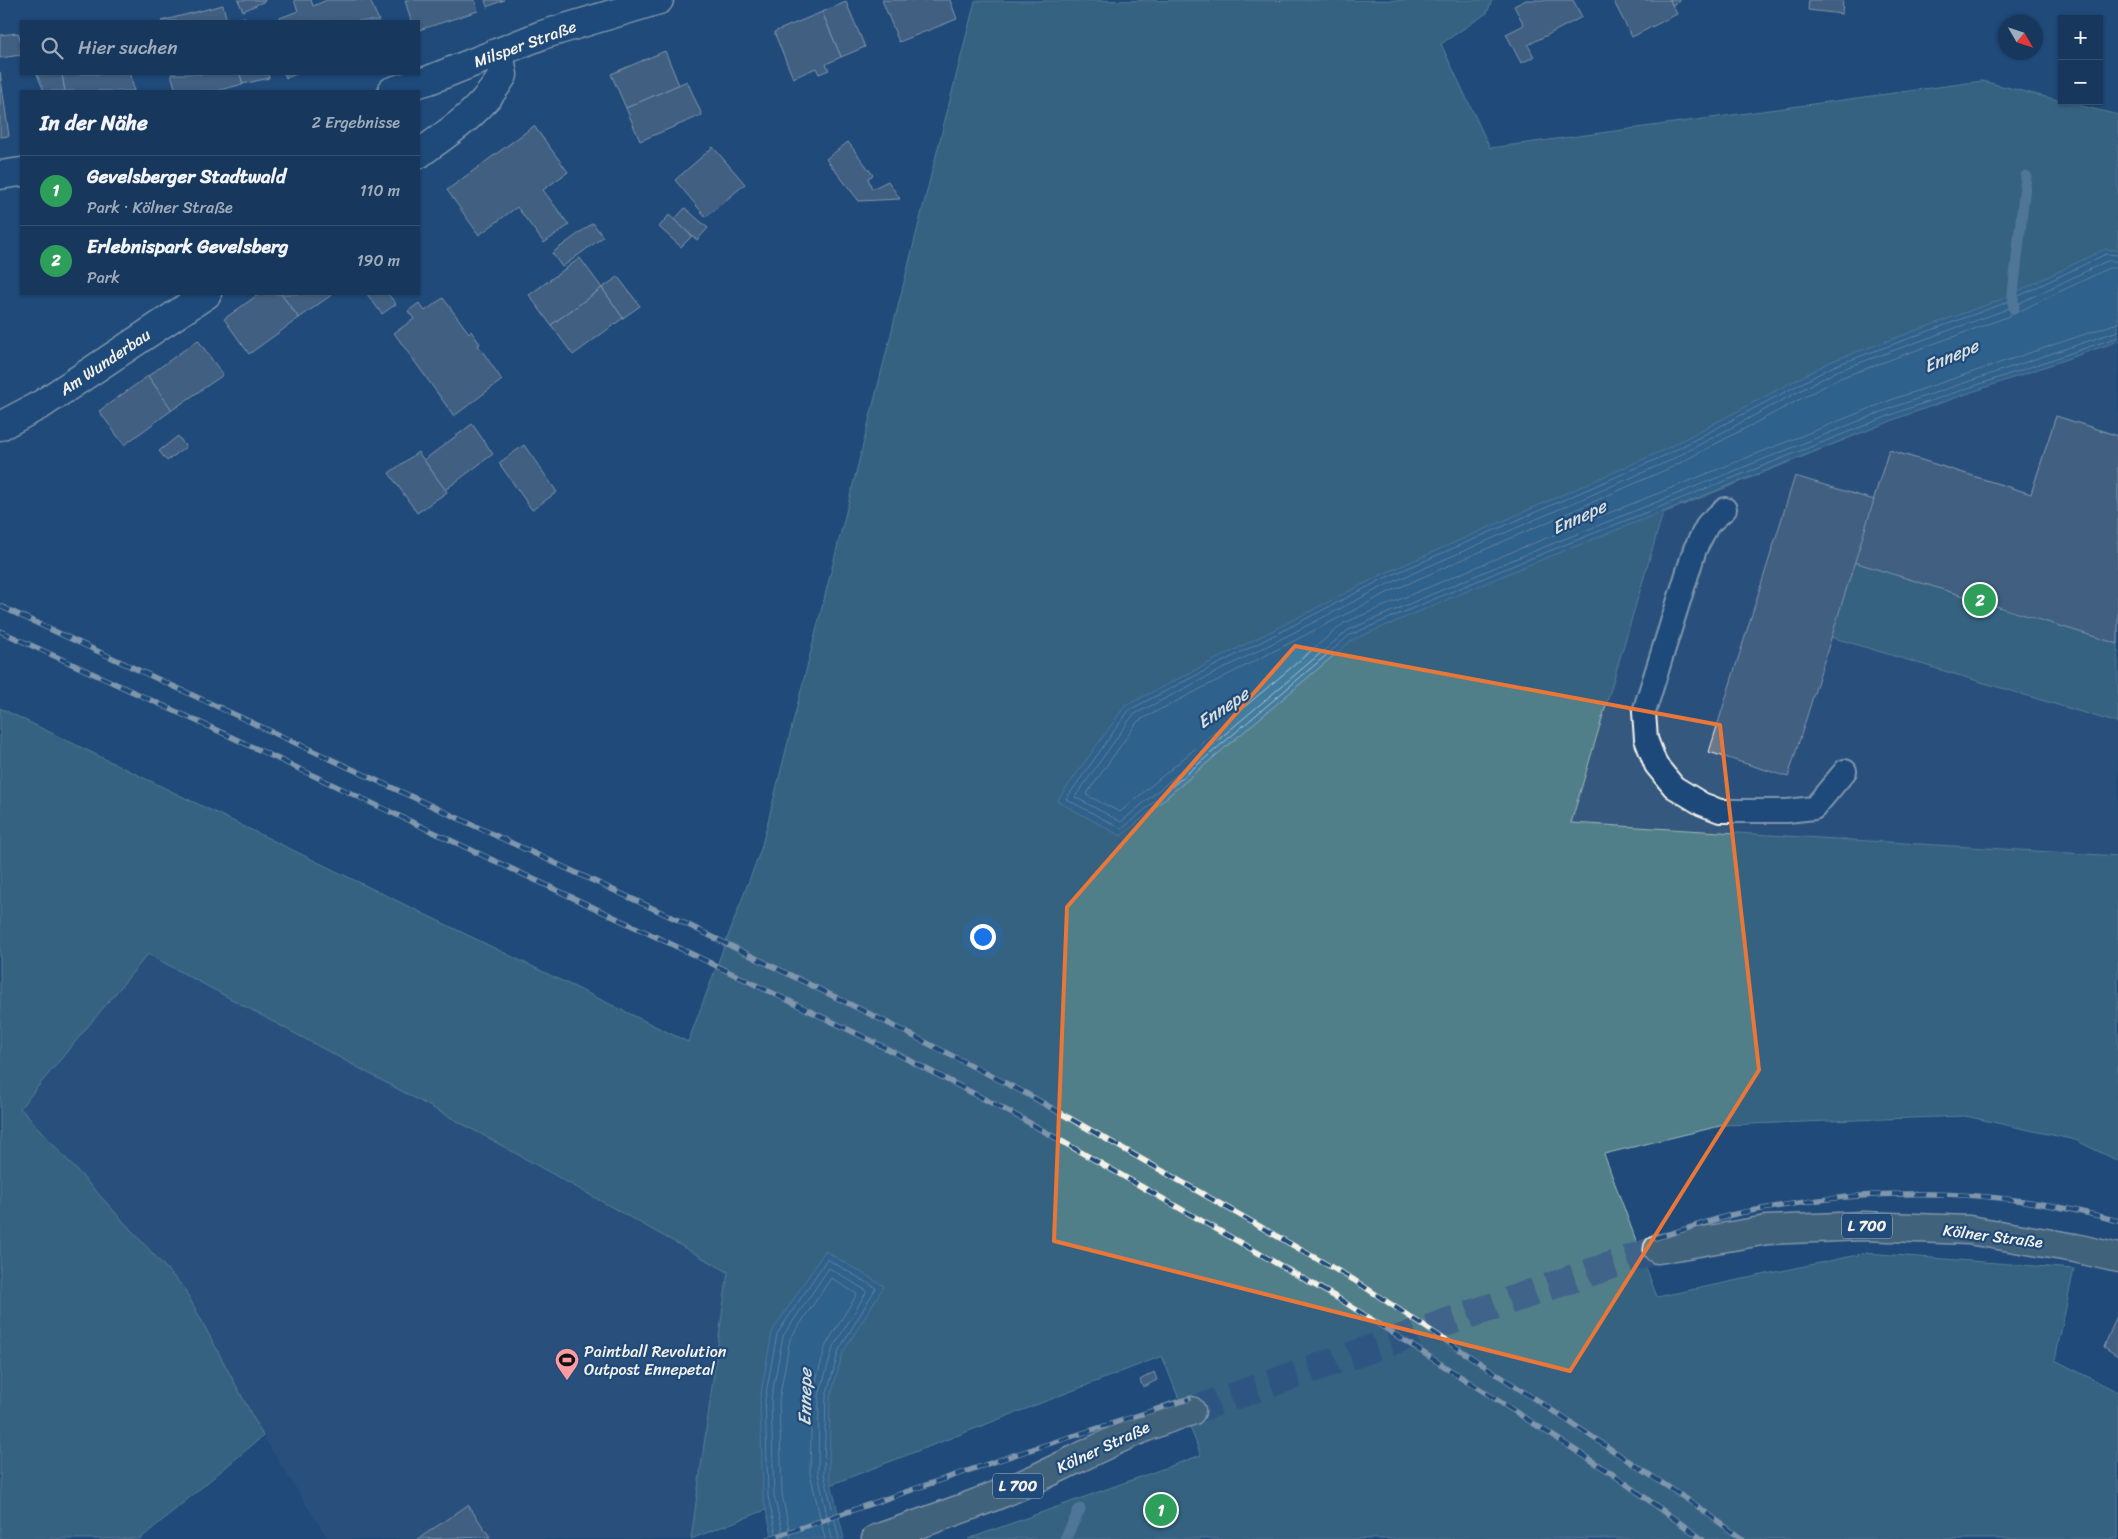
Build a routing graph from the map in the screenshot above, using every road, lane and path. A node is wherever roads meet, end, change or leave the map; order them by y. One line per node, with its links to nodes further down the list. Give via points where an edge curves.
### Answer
1 (659, 0): 2 (street, Milsper Straße, via 542,35)
2 (498, 52): 3 (street, Milsper Straße); 4 (street, via 503,75 490,97 466,120)
3 (395, 90)
4 (420, 153)
5 (20, 172): 6 (street)
6 (0, 175)
7 (206, 295): 8 (street, Am Wunderbau, via 42,404)
8 (0, 426)
9 (1725, 509): 10 (lane, via 1708,524 1695,549 1644,712 1646,739 1656,765 1674,788 1720,811 1814,808)
10 (1845, 771)
11 (1658, 1249): 12 (main road, Kölner Straße / L 700, via 1767,1230 1863,1226 1969,1230)
12 (2118, 1258)
13 (1191, 1411): 14 (main road, Kölner Straße / L 700, via 1155,1422 1037,1478 959,1510)
14 (876, 1539)

